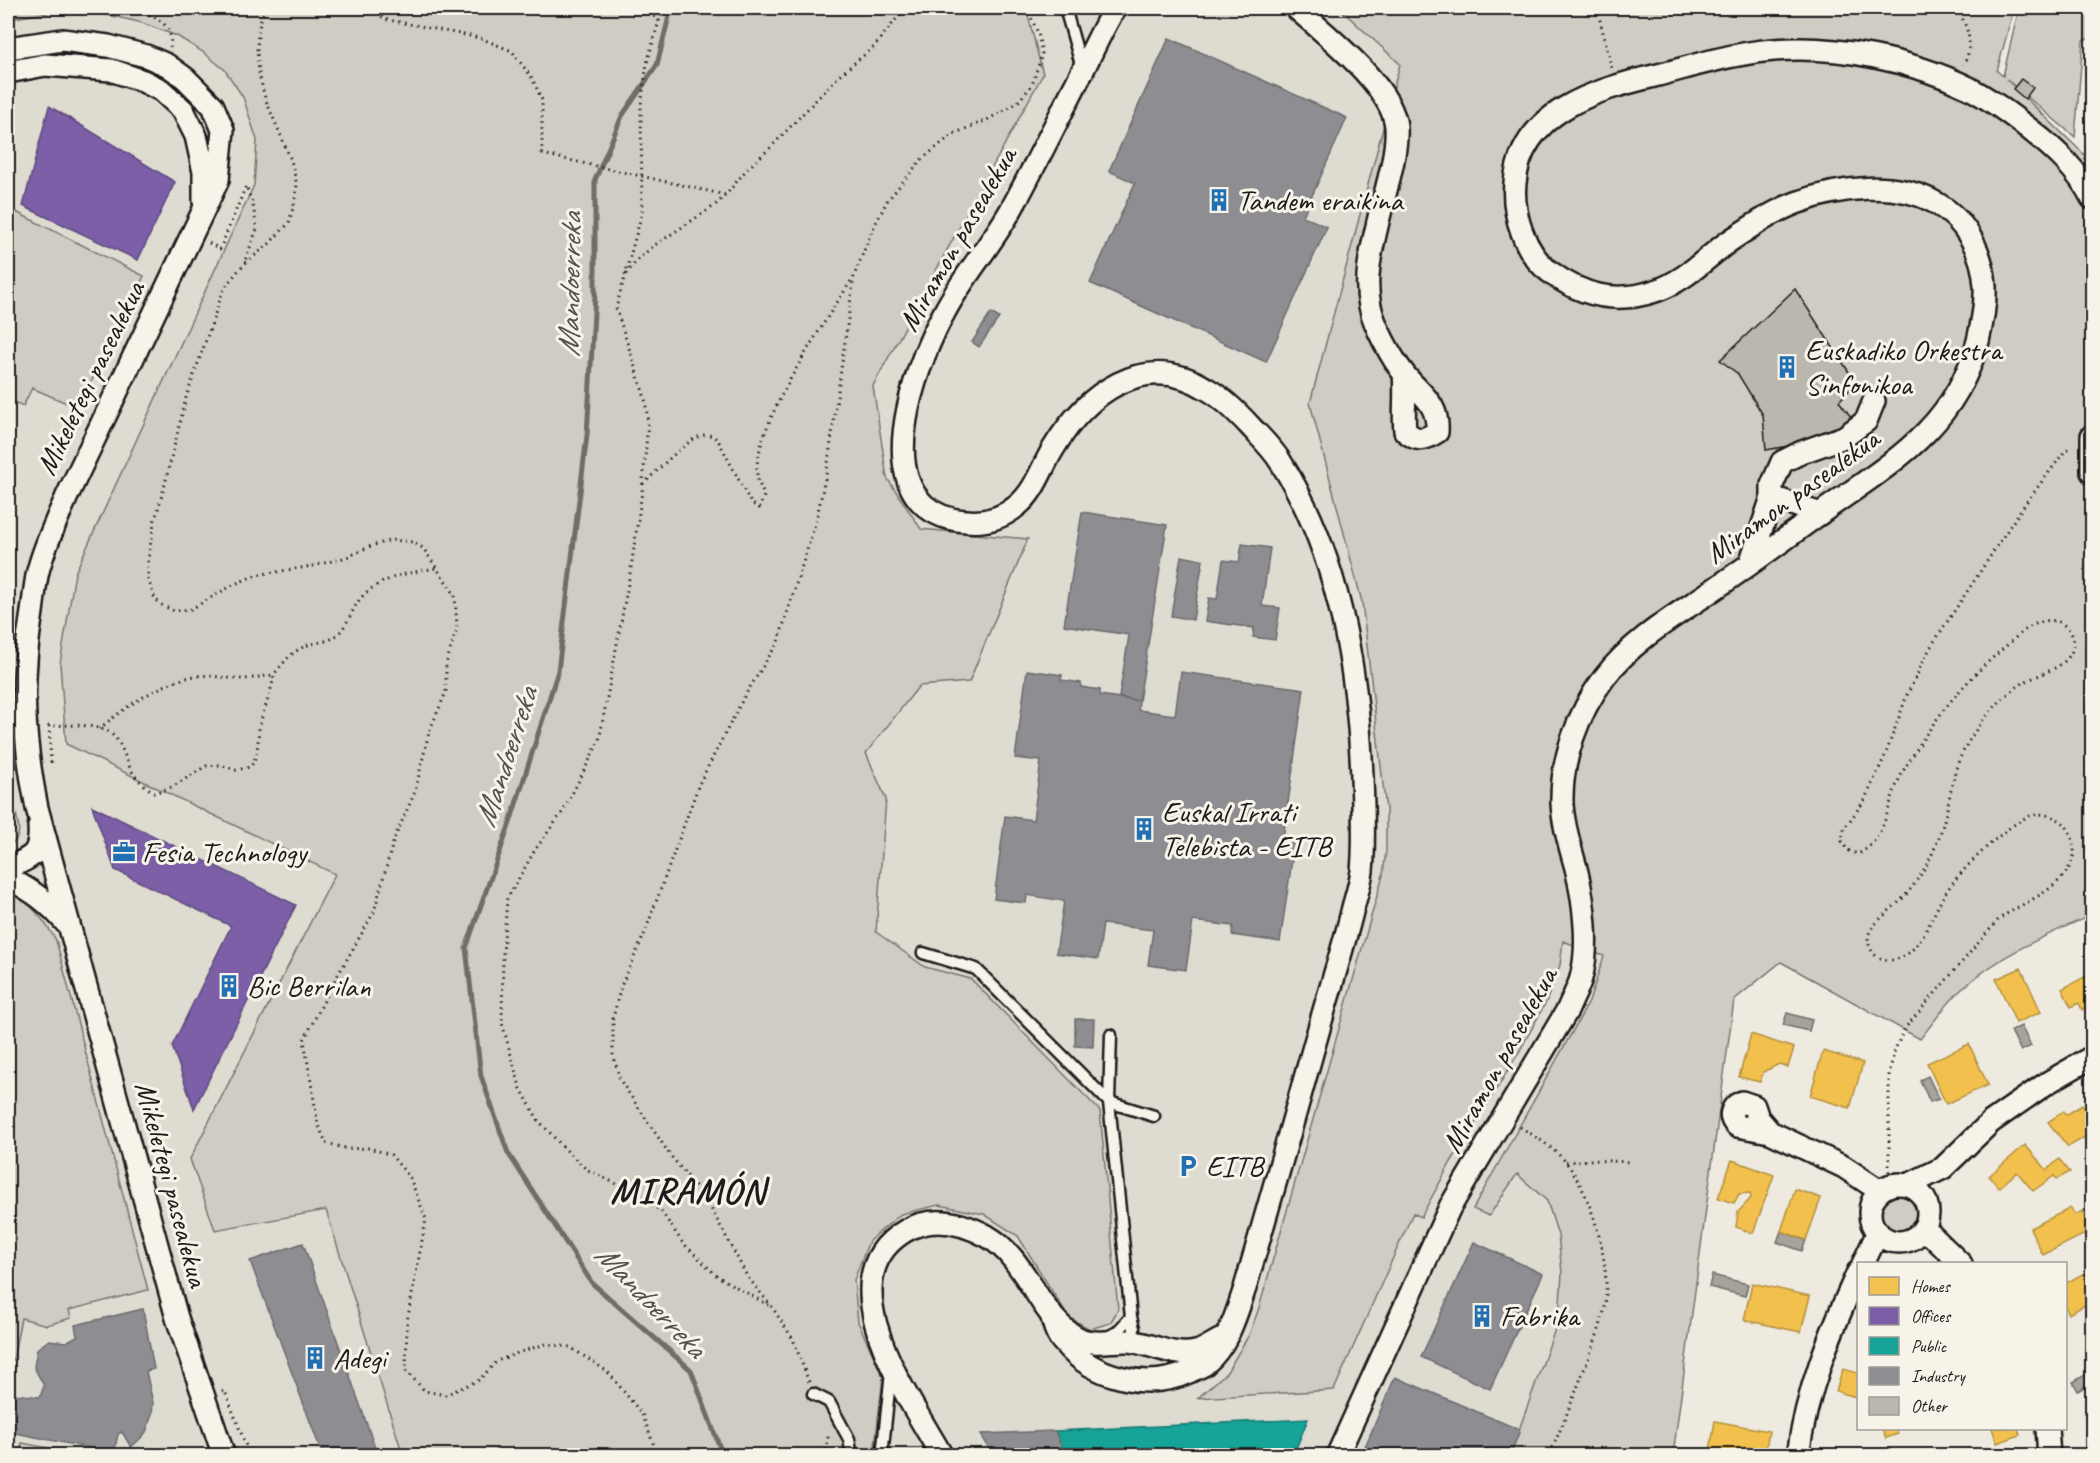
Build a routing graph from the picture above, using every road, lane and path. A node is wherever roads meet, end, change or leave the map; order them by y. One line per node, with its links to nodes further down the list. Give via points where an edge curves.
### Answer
1 (132, 8): 17 (path, via 167,26 171,40)
2 (266, 8): 26 (path, via 258,34 259,73 297,185 289,223)
3 (373, 8): 23 (path, bridge, via 384,19 480,38 512,51 542,100 542,154)
4 (645, 8): 15 (path)
5 (660, 8): 15 (path)
6 (905, 8): 23 (path, via 874,47 841,74)
7 (1027, 8): 28 (path, via 1042,54 1032,85 1017,103 953,134 921,160 887,201)
8 (1065, 8): 18 (lane)
9 (1115, 8): 18 (street, Miramon pasealekua)
10 (1296, 8): 29 (street, via 1376,84 1392,109 1396,127 1394,151 1367,285 1370,308)
11 (1597, 8): 21 (path)
12 (1665, 8): 13 (path)
13 (1680, 8)
14 (1957, 8): 20 (path, via 1970,37 1969,53)
15 (659, 21): 27 (path, via 642,87 642,213)
16 (8, 48): 17 (street, Mikeletegi pasealekua, via 62,40 108,46)
17 (167, 65): 22 (street, Mikeletegi pasealekua, via 213,105)
18 (1083, 70): 67 (street, Miramon pasealekua, via 1008,215 945,311 926,351 910,398 904,429 904,461 909,483 920,502 935,514 960,521 996,519 1021,503 1071,422 1089,401 1121,381 1148,374 1180,375 1208,389 1279,458 1308,512 1327,562 1356,688 1364,826 1361,875 1248,1276)
19 (8, 72): 22 (street, via 45,65 111,70 161,90)
20 (1955, 82): 21 (street, Miramon pasealekua, via 1890,60 1801,49 1746,53); 24 (street, Miramon pasealekua, via 1994,103 2055,150 2084,182)
21 (1617, 85): 35 (street, Miramon pasealekua, via 1581,98 1537,130 1522,150 1515,183 1516,211 1538,263 1588,294 1622,299 1656,291 1683,278 1771,215 1812,199 1859,190 1887,187 1916,193 1953,214 1967,230 1982,265 1985,285 1981,330 1960,388 1950,406 1915,444)
22 (210, 133): 25 (street, Mikeletegi pasealekua, via 218,180)
23 (726, 195): 27 (path, via 655,245)
24 (2092, 198)
25 (192, 235): 26 (path, via 220,249 246,186 256,229); 42 (street, Mikeletegi pasealekua, via 68,494 38,571 24,674 24,723)
26 (243, 265): 37 (path, via 224,288 186,398 148,560 148,579 155,599 174,611 191,609 256,576 347,557 392,540 412,542 423,549)
27 (626, 274): 33 (path, via 616,308 645,398 648,423)
28 (854, 276): 33 (path, via 770,420 756,475 764,496 759,508 751,503 720,442 705,434 691,440); 64 (path, via 827,470 816,521 778,642 699,784 644,935 621,986 613,1018 613,1054 620,1080 670,1155 706,1199 747,1276)
29 (1404, 374)
30 (1874, 401): 34 (street, via 1866,421 1844,437 1782,462 1772,485)
31 (2092, 436): 32 (street); 57 (path, via 2065,451 2022,508 1930,648 1864,801 1844,829 1842,841 1847,850 1858,854 1869,848 1878,837 1898,781 1925,736 1981,667 2041,621 2061,622 2070,630 2074,643 2070,656 2000,700 1964,750 1939,842 1928,865 1868,936 1877,957 1900,959 1910,954 1947,891 1996,838 2031,815 2055,817 2066,824 2074,851 2069,868 2055,885 1999,919 1906,1027 1889,1074)
32 (2092, 472)
33 (643, 484): 64 (path, via 599,741 564,810 507,899 502,1023 520,1087 538,1120 563,1147 586,1169 635,1193 661,1211 682,1242 717,1276)
34 (1772, 497): 35 (street); 36 (street)
35 (1820, 514): 36 (street, Miramon pasealekua)
36 (1750, 564): 52 (street, Miramon pasealekua, via 1630,647 1605,676 1577,725 1563,783 1562,806 1584,913 1582,975 1568,1009)
37 (437, 568): 38 (path, via 381,583 362,597 344,629 331,640 293,652); 76 (path, via 455,595 457,628 446,664 446,692 429,732 415,792 394,840 374,912 304,1040 318,1124 326,1143 391,1155 410,1178 426,1219 406,1322 406,1371 425,1391 445,1395 479,1380 496,1361 546,1344 570,1347 608,1372 642,1414)
38 (274, 674): 40 (path, via 243,679 197,676 176,682 156,689); 40 (path, via 257,738 256,759 250,767 236,770 206,766 154,793 135,776 110,733)
39 (50, 726): 40 (path)
40 (99, 729)
41 (8, 805): 43 (path)
42 (37, 808): 44 (street, via 39,846 32,856); 46 (street, Mikeletegi pasealekua)
43 (12, 811)
44 (8, 868)
45 (8, 878): 46 (street, Mikeletegi pasealekua, via 35,892)
46 (70, 926): 75 (street, Mikeletegi pasealekua, via 177,1318)
47 (923, 953): 50 (lane, via 976,969)
48 (1112, 1035): 50 (lane)
49 (2092, 1057): 56 (street, via 1991,1122)
50 (1108, 1102): 51 (lane); 66 (lane)
51 (1154, 1116)
52 (1503, 1117): 54 (path, via 1551,1147); 81 (street, Miramon pasealekua, via 1439,1229)
53 (1759, 1126): 57 (street)
54 (1566, 1162): 55 (path); 82 (path, via 1590,1206 1600,1235 1605,1309)
55 (1631, 1162)
56 (1943, 1168): 57 (street); 58 (street)
57 (1892, 1187): 58 (street, via 1921,1194); 60 (street, via 1871,1204 1872,1224)
58 (1926, 1203): 59 (street)
59 (1924, 1228): 60 (street, via 1898,1242); 62 (street)
60 (1878, 1232): 61 (street)
61 (1863, 1262)
62 (1960, 1262)
63 (1857, 1274): 83 (street, via 1810,1394)
64 (772, 1307): 72 (path, via 793,1339)
65 (1051, 1314): 66 (street, Miramon pasealekua, via 1067,1332 1082,1340 1100,1342); 69 (street, Miramon pasealekua, via 1063,1342); 70 (street, Miramon pasealekua, via 1005,1249 966,1226 926,1222 892,1239 881,1253 874,1273 870,1294 873,1316)
66 (1133, 1329): 68 (street, Miramon pasealekua); 69 (street, via 1123,1354 1110,1362)
67 (1226, 1338): 68 (street, Miramon pasealekua, via 1197,1352); 71 (street, Miramon pasealekua, via 1204,1364 1181,1376)
68 (1160, 1350): 71 (street, via 1164,1369)
69 (1089, 1364): 71 (street, Miramon pasealekua, via 1111,1375)
70 (891, 1366): 79 (lane); 80 (street, Miramon pasealekua)
71 (1153, 1380)
72 (813, 1394): 78 (lane, via 829,1402 849,1439)
73 (826, 1428): 77 (path)
74 (2047, 1430): 84 (street)
75 (224, 1455)
76 (658, 1455)
77 (825, 1455)
78 (852, 1455)
79 (882, 1455)
80 (942, 1455)
81 (1337, 1455)
82 (1549, 1455)
83 (1798, 1455)
84 (2049, 1455)

